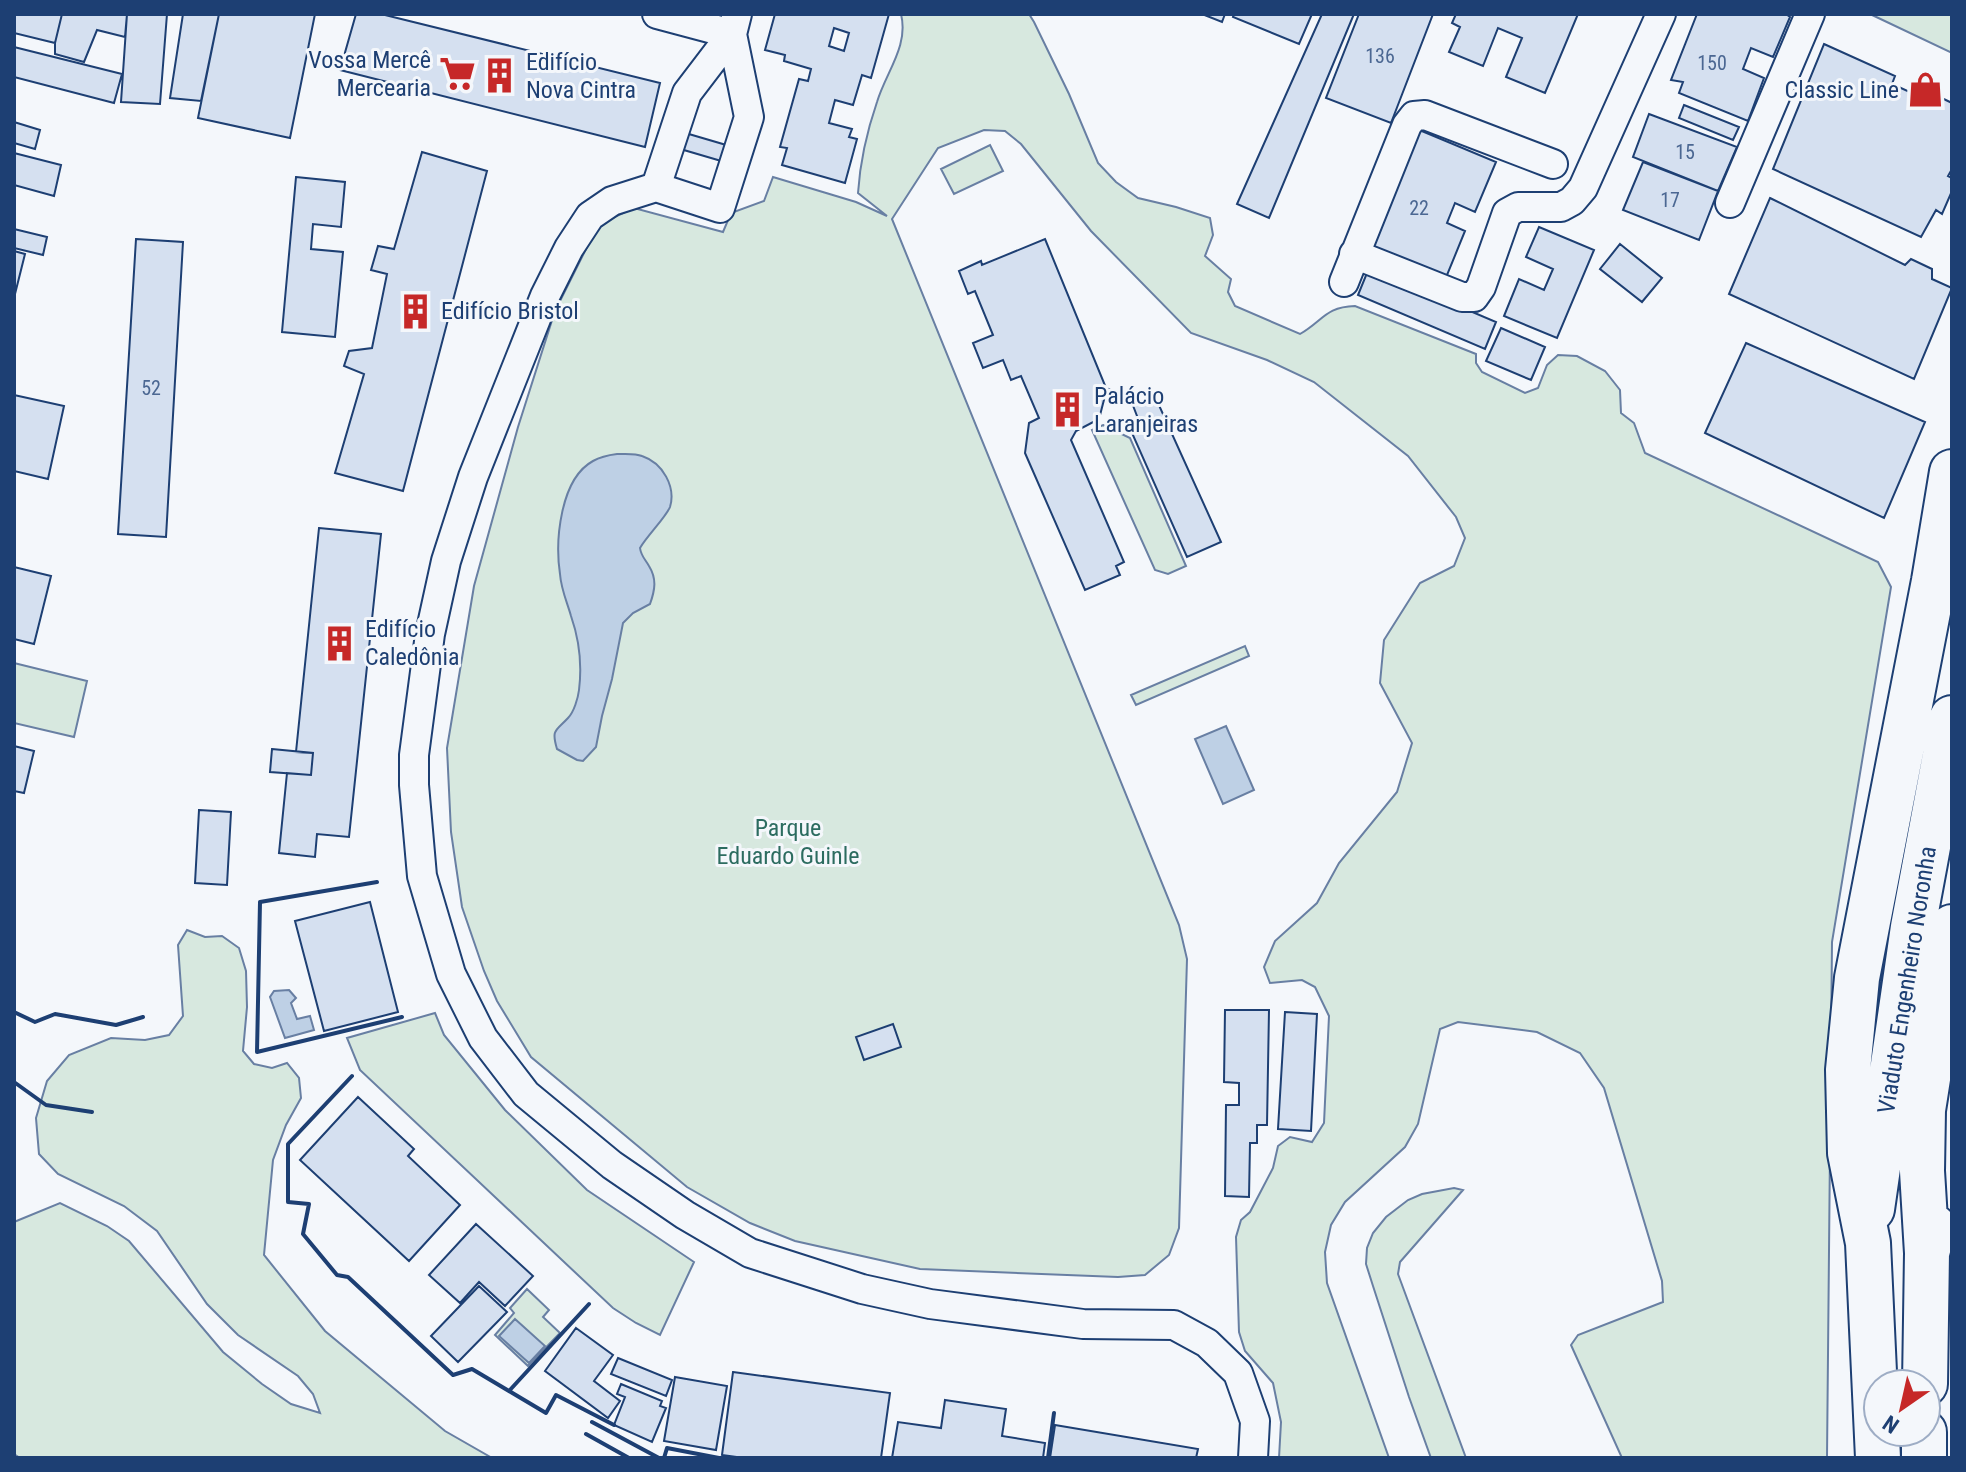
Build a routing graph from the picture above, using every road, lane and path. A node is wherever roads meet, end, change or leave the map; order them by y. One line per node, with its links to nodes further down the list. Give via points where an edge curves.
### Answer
1 (657, 14): 4 (street)
2 (1661, 14): 8 (street, via 1583,188 1561,207 1518,207 1507,213 1474,297 1462,297)
3 (1810, 14): 7 (street)
4 (734, 24): 6 (street, via 687,93); 6 (street, via 749,117 720,208)
5 (1553, 164): 8 (street, via 1425,115 1414,116)
6 (656, 187): 17 (street, via 612,201 590,216 569,248 473,477 446,561 414,755 422,876 451,974 483,1038 526,1094 612,1165 685,1215 750,1253 862,1289 930,1304 1083,1324 1174,1325 1207,1343 1238,1373 1255,1421)
7 (1730, 203)
8 (1354, 254): 9 (street)
9 (1344, 282)
10 (1952, 472): 14 (main road, via 1857,978 1848,1070 1850,1153)
11 (1952, 718): 12 (main road, Viaduto Engenheiro Noronha)
12 (1939, 930): 14 (main road, Viaduto Engenheiro Noronha); 15 (main road, Viaduto Engenheiro Noronha, via 1923,1110)
13 (1952, 1148): 15 (main road)
14 (1868, 1243): 18 (main road)
15 (1927, 1253): 16 (main road)
16 (1925, 1368)
17 (1253, 1458)
18 (1878, 1458)

